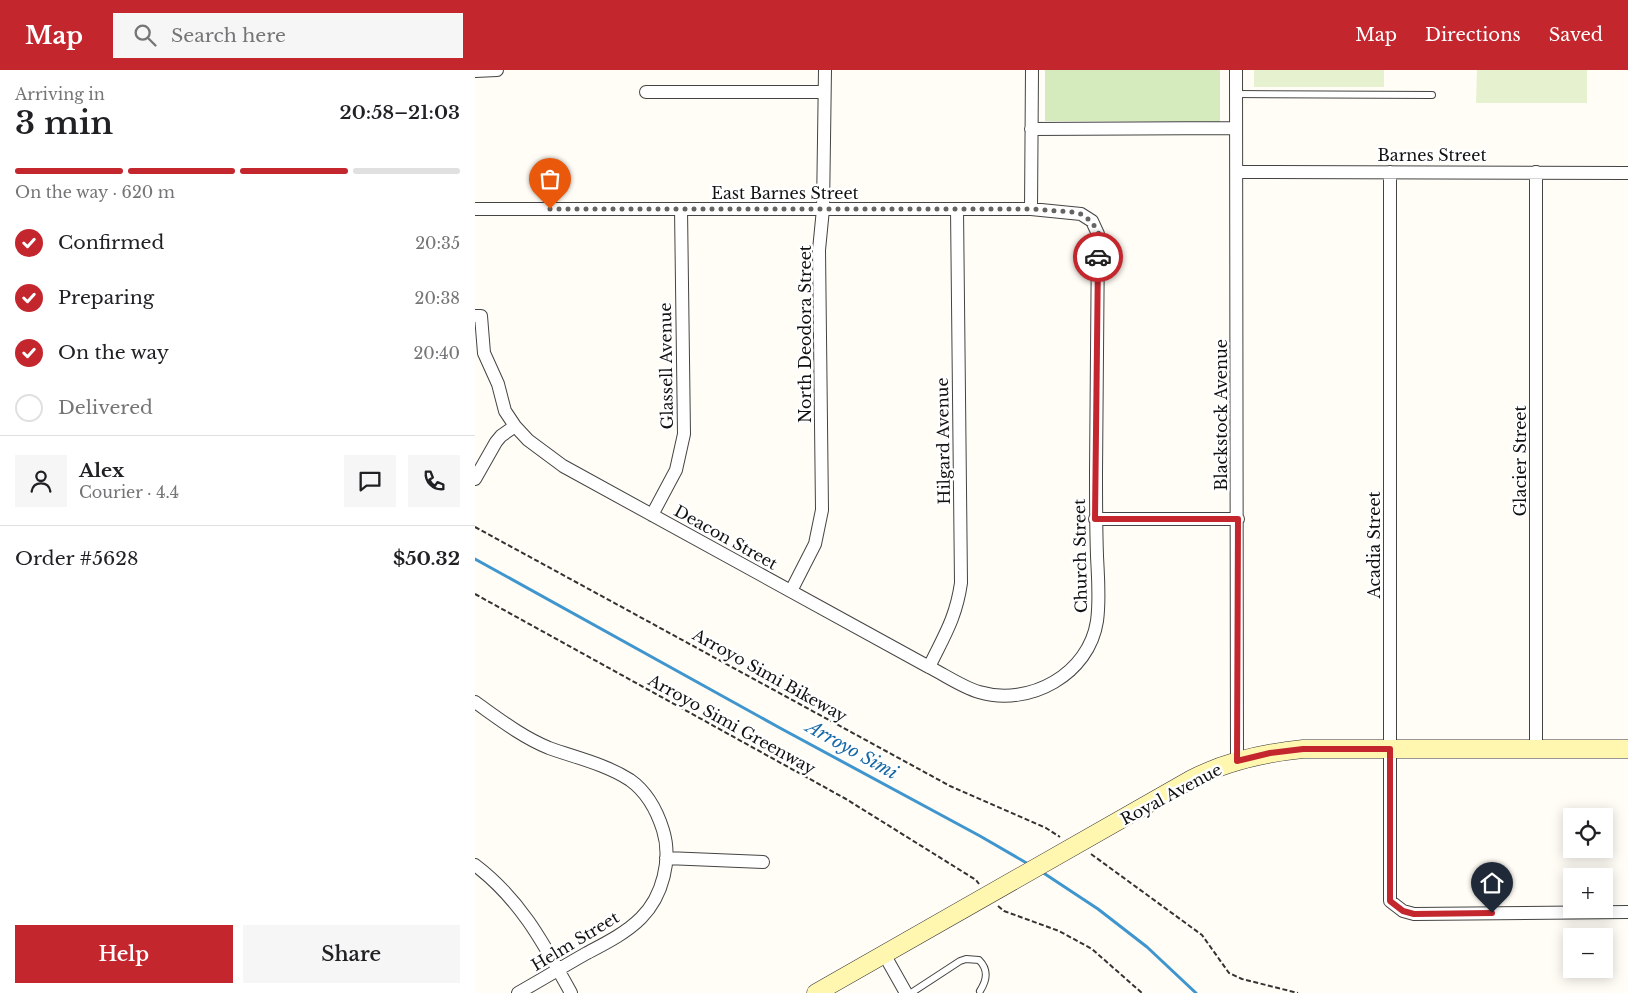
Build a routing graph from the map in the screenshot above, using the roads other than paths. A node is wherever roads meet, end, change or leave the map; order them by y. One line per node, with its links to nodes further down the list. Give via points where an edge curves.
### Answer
1 (475, 70): 2 (street)
2 (497, 70)
3 (825, 70): 7 (street, North Deodora Street)
4 (1032, 70): 11 (street)
5 (1236, 70): 8 (street, Blackstock Avenue)
6 (646, 92): 7 (street)
7 (824, 92): 18 (street, North Deodora Street)
8 (1236, 94): 9 (lane); 10 (street, Blackstock Avenue)
9 (1432, 95)
10 (1236, 128): 11 (street); 12 (street, Blackstock Avenue)
11 (1031, 129): 20 (street)
12 (1237, 172): 13 (street, Barnes Street); 27 (street, Blackstock Avenue)
13 (1390, 172): 14 (street, Barnes Street); 31 (street, Acadia Street)
14 (1536, 172): 15 (street, Barnes Street); 33 (street, Glacier Street)
15 (1628, 173)
16 (475, 209): 17 (street, East Barnes Street)
17 (681, 209): 18 (street, East Barnes Street); 25 (street, Glassell Avenue, via 684,434 676,470)
18 (823, 209): 19 (street, East Barnes Street); 28 (street, North Deodora Street, via 819,250 822,510 815,544)
19 (957, 209): 20 (street, East Barnes Street); 29 (street, Hilgard Avenue, via 961,583 953,620)
20 (1031, 209): 21 (street, East Barnes Street, via 1073,212)
21 (1092, 222): 26 (street, Church Street, via 1099,234)
22 (475, 316): 23 (street, Deacon Street, via 481,316 484,353 498,384 505,411)
23 (515, 426): 24 (street, via 496,442); 25 (street, Deacon Street, via 563,466)
24 (475, 479)
25 (652, 515): 28 (street, Deacon Street)
26 (1095, 519): 27 (street); 29 (street, Church Street, via 1097,623 1086,650 1063,677 1036,691 1001,696 977,692)
27 (1238, 519): 34 (street, Blackstock Avenue)
28 (791, 591): 29 (street, Deacon Street)
29 (929, 666)
30 (475, 702): 35 (street, Helm Street, via 519,734 609,768 632,782 658,815 665,837)
31 (1390, 749): 33 (main road, Royal Avenue); 34 (main road, Royal Avenue, via 1303,749); 38 (street, Acadia Street, via 1390,901 1403,911 1414,914)
32 (1628, 749): 33 (main road, Royal Avenue)
33 (1536, 750)
34 (1237, 761): 39 (main road, Royal Avenue, via 1197,777)
35 (666, 858): 36 (street); 40 (street, Helm Street, via 659,890 641,918 621,934)
36 (763, 862)
37 (475, 865): 40 (street, via 503,889 531,922)
38 (1628, 912)
39 (884, 954): 44 (main road, Royal Avenue); 45 (street)
40 (558, 970): 42 (street, Helm Street); 43 (street)
41 (980, 991): 46 (lane, via 987,971 979,960 973,958 960,962)
42 (518, 993)
43 (571, 993)
44 (816, 993)
45 (906, 993)
46 (911, 993)

